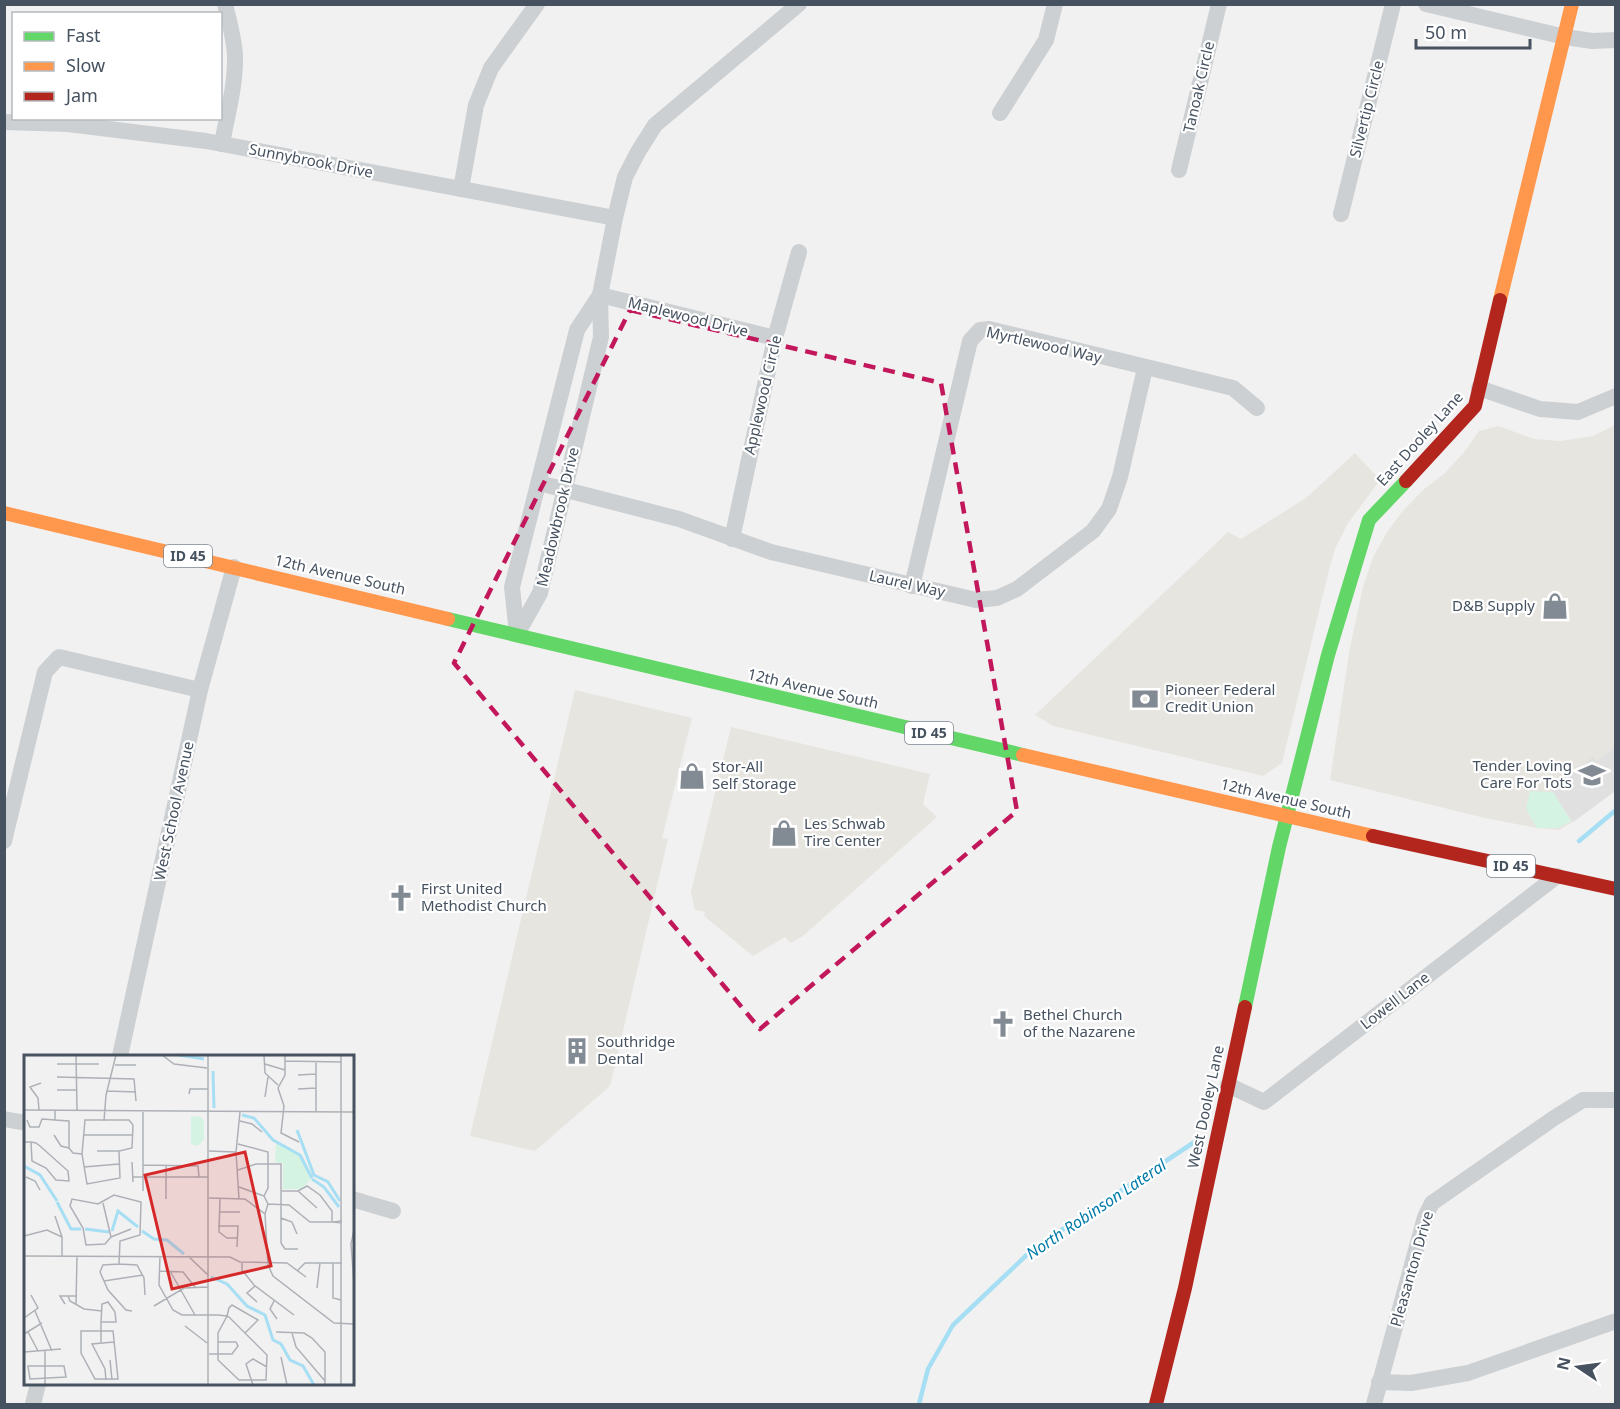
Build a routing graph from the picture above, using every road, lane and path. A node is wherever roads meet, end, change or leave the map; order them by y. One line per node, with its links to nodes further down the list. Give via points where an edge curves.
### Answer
1 (225, 4): 13 (street, via 235,56)
2 (537, 4): 15 (street, via 487,77 476,105)
3 (799, 4): 17 (street, Meadowbrook Drive, via 655,125 625,177)
4 (1055, 4): 11 (street, via 1046,40)
5 (1219, 4): 14 (street, Tanoak Circle)
6 (1394, 4): 16 (street, Silvertip Circle)
7 (1426, 4): 9 (street)
8 (1572, 4): 9 (main road, East Dooley Lane)
9 (1565, 37): 10 (street); 22 (main road, East Dooley Lane)
10 (1616, 40)
11 (1000, 113)
12 (4, 123): 13 (street, Sunnybrook Drive, via 68,124)
13 (222, 144): 15 (street, Sunnybrook Drive)
14 (1179, 170)
15 (461, 189): 17 (street, Sunnybrook Drive)
16 (1341, 214)
17 (615, 218): 19 (street, Meadowbrook Drive)
18 (799, 252): 20 (street, Applewood Circle)
19 (600, 295): 20 (street, Maplewood Drive); 25 (street, Meadowbrook Drive, via 577,330); 26 (street, Meadowbrook Drive, via 601,338)
20 (775, 338): 28 (street, Applewood Circle)
21 (1145, 368): 24 (street, Myrtlewood Way, via 1233,388); 30 (street, Laurel Way, via 1120,477 1109,509 1093,531 1024,585 997,597 976,600); 30 (street, Myrtlewood Way, via 980,330 970,341)
22 (1479, 388): 23 (street, via 1540,408 1578,412); 33 (main road, East Dooley Lane, via 1475,406 1369,520 1328,655)
23 (1616, 396)
24 (1257, 408)
25 (539, 483): 26 (street, Laurel Way); 31 (street, Meadowbrook Drive, via 512,586)
26 (564, 489): 28 (street, Laurel Way, via 679,519); 31 (street, Meadowbrook Drive, via 540,593)
27 (4, 513): 29 (main road, 12th Avenue South / ID 45)
28 (732, 539): 30 (street, Laurel Way)
29 (234, 567): 31 (main road, 12th Avenue South / ID 45); 32 (street, West School Avenue)
30 (912, 586)
31 (517, 634): 33 (main road, 12th Avenue South / ID 45)
32 (200, 690): 34 (street, via 59,657 45,672); 37 (street, West School Avenue)
33 (1287, 817): 35 (main road, 12th Avenue South / ID 45); 38 (main road, West Dooley Lane)
34 (4, 841)
35 (1557, 876): 36 (main road, 12th Avenue South / ID 45); 38 (street, Lowell Lane, via 1264,1102)
36 (1616, 889)
37 (120, 1055)
38 (1228, 1085): 48 (main road, West Dooley Lane)
39 (1616, 1100): 45 (street, Pleasanton Drive, via 1584,1100 1432,1203)
40 (4, 1119): 41 (street)
41 (24, 1124)
42 (354, 1200): 43 (street)
43 (393, 1211)
44 (1616, 1321): 45 (street, via 1468,1373 1411,1383)
45 (1380, 1382): 49 (street, Pleasanton Drive)
46 (38, 1385): 47 (street)
47 (33, 1404)
48 (1156, 1404)
49 (1374, 1404)

